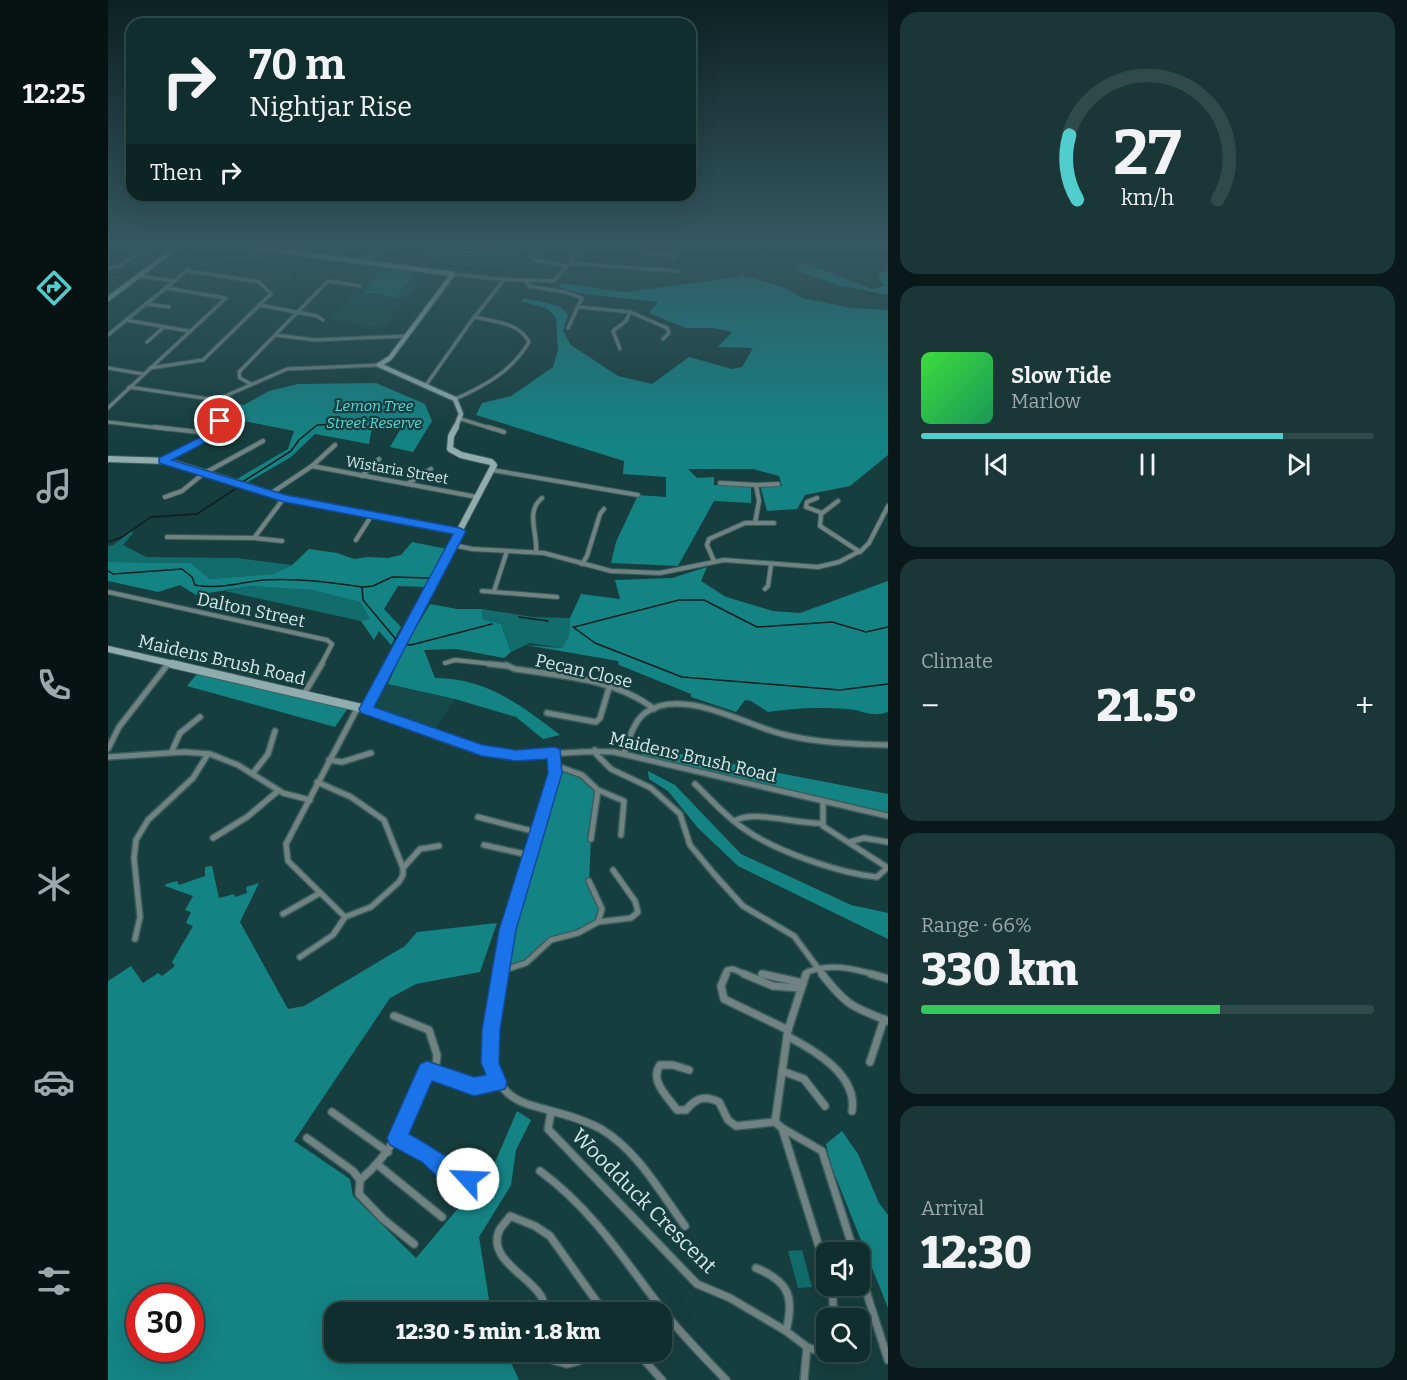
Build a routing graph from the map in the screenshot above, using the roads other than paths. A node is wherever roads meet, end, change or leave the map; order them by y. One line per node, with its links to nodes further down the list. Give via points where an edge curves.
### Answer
1 (137, 311): 12 (street)
2 (211, 311): 16 (street)
3 (252, 311): 25 (street, via 203,360)
4 (295, 311): 9 (street)
5 (425, 311): 19 (street)
6 (480, 311): 11 (street)
7 (577, 311): 15 (street)
8 (624, 311): 10 (street)
9 (298, 312): 13 (street); 18 (street)
10 (630, 312): 20 (street, via 667,328 669,333); 22 (street, via 613,331)
11 (474, 317): 28 (street); 30 (street, via 519,330 529,342 511,367)
12 (126, 320): 14 (street); 17 (street)
13 (323, 320)
14 (164, 327): 16 (street); 21 (street)
15 (568, 328)
16 (188, 331): 25 (street)
17 (108, 335)
18 (275, 335): 19 (street, via 315,340); 27 (street, via 238,374)
19 (406, 336): 23 (street, via 390,358)
20 (663, 339)
21 (147, 342)
22 (620, 349)
23 (379, 365): 27 (street, via 294,367); 28 (street)
24 (108, 368): 26 (street)
25 (150, 368): 26 (street)
26 (143, 374): 29 (street)
27 (251, 384): 29 (street, via 210,399)
28 (426, 385): 30 (street)
29 (129, 387): 31 (street)
30 (455, 399): 32 (street, via 462,410)
31 (108, 408)
32 (461, 418): 35 (street); 43 (street, via 449,440 450,449)
33 (220, 421): 36 (street)
34 (108, 422): 36 (street)
35 (504, 432)
36 (207, 433): 41 (street, via 202,440)
37 (263, 441): 45 (street)
38 (335, 445): 42 (street)
39 (108, 459): 41 (street)
40 (379, 459): 46 (street)
41 (163, 460): 45 (street)
42 (312, 466): 46 (street, Wistaria Street); 51 (street)
43 (493, 467): 52 (street); 54 (street)
44 (431, 469): 48 (street)
45 (205, 473): 51 (street); 53 (street, via 182,491)
46 (363, 476): 48 (street, Wistaria Street)
47 (720, 483): 50 (street)
48 (407, 484): 54 (street, Wistaria Street)
49 (778, 484): 50 (street)
50 (756, 485): 63 (street, via 759,501)
51 (270, 494): 55 (street)
52 (638, 495)
53 (165, 496)
54 (478, 497): 65 (street)
55 (284, 498): 62 (street); 67 (street)
56 (542, 498): 72 (street, via 532,511)
57 (817, 498): 61 (street, via 807,502 806,507)
58 (838, 501): 61 (street)
59 (888, 506): 73 (street, via 869,543)
60 (604, 509): 75 (street)
61 (822, 513): 73 (street, via 822,528)
62 (372, 515): 65 (street); 68 (street)
63 (755, 523): 64 (street); 74 (street, via 745,523 709,539 707,545)
64 (774, 523)
65 (460, 531): 70 (street)
66 (167, 537): 67 (street)
67 (254, 538): 69 (street)
68 (356, 540)
69 (282, 542)
70 (453, 545): 71 (street); 87 (street)
71 (507, 551): 72 (street); 79 (street)
72 (536, 552): 75 (street)
73 (860, 552): 76 (street, via 818,567)
74 (714, 561): 75 (street, via 654,573); 76 (street)
75 (582, 564)
76 (771, 565): 77 (street)
77 (765, 589)
78 (482, 591): 79 (street)
79 (494, 591): 81 (street)
80 (108, 592): 86 (street, Dalton Street, via 327,640 331,648)
81 (558, 596)
82 (108, 649): 83 (street, Maidens Brush Road)
83 (169, 663): 86 (street, Maidens Brush Road); 93 (street, via 119,727)
84 (445, 663): 85 (street, Pecan Close, via 507,666)
85 (609, 688): 88 (street, Pecan Close, via 632,694); 89 (street, via 596,722)
86 (304, 694): 87 (street, Maidens Brush Road)
87 (362, 708): 97 (street, Maidens Brush Road, via 482,751 516,755); 101 (street)
88 (654, 709): 92 (street, via 693,705 778,734); 99 (street, via 642,716)
89 (547, 713)
90 (200, 717): 95 (street, via 180,734)
91 (275, 731): 103 (street, via 268,754)
92 (888, 745)
93 (108, 749)
94 (595, 750): 97 (street, Maidens Brush Road); 99 (street, Maidens Brush Road); 133 (street, via 611,769 651,788 680,814 690,845 742,906 794,936)
95 (172, 751): 98 (street); 100 (street)
96 (371, 753): 101 (street, via 342,762)
97 (554, 753): 102 (street)
98 (208, 754): 103 (street); 131 (street, via 193,778 148,820 136,840 140,917)
99 (624, 754): 109 (street, Maidens Brush Road)
100 (108, 757)
101 (329, 760): 104 (street)
102 (556, 766): 107 (street, via 582,775); 114 (street)
103 (253, 773): 106 (street)
104 (317, 782): 108 (street); 123 (street, via 351,797 384,820)
105 (695, 784): 112 (street)
106 (278, 790): 108 (street); 116 (street, via 265,804)
107 (598, 790): 115 (street, via 624,801); 117 (street)
108 (310, 800): 127 (street, via 285,853 288,861)
109 (823, 802): 110 (street, Maidens Brush Road); 113 (street)
110 (888, 816)
111 (478, 817): 114 (street)
112 (735, 821): 113 (street, via 748,816); 124 (street, via 771,845 821,863 874,877)
113 (822, 823): 118 (street)
114 (536, 832): 122 (street)
115 (621, 835)
116 (213, 838)
117 (591, 839)
118 (850, 842): 119 (street, via 870,838); 124 (street)
119 (888, 842)
120 (484, 845): 122 (street)
121 (439, 846): 123 (street, via 420,849)
122 (529, 855): 134 (street, via 507,930)
123 (403, 868): 129 (street, via 399,882 371,907)
124 (887, 868)
125 (613, 870): 130 (street, via 635,901 638,912 631,918)
126 (589, 881): 130 (street, via 602,909)
127 (320, 893): 128 (street); 129 (street)
128 (283, 914)
129 (345, 917): 132 (street, via 333,935)
130 (598, 922): 134 (street, via 552,940 526,963)
131 (135, 939)
132 (300, 957)
133 (817, 967): 136 (street, via 847,966); 137 (street, via 807,972); 139 (street, via 851,1006)
134 (501, 971): 145 (street, via 490,1063)
135 (762, 974): 137 (street, via 783,981 796,980)
136 (888, 979)
137 (802, 985): 140 (street); 140 (street, via 773,986 733,969 728,970 721,986 724,999)
138 (394, 1016): 144 (street, via 429,1030 436,1055)
139 (886, 1020): 141 (street)
140 (787, 1033): 143 (street); 147 (street, via 834,1069 852,1094)
141 (870, 1062)
142 (689, 1070): 150 (street, via 670,1064 660,1065 656,1071 656,1080 677,1110 685,1111 695,1099 701,1098 719,1102 728,1120 736,1126)
143 (782, 1071): 146 (street, via 804,1079); 150 (street)
144 (435, 1074): 145 (street, via 474,1087); 153 (street, via 427,1070)
145 (498, 1082): 149 (street, via 525,1103)
146 (825, 1106)
147 (852, 1111)
148 (332, 1112): 154 (street)
149 (551, 1112): 160 (street, via 570,1115 602,1130 633,1155); 168 (street, Woodduck Crescent, via 548,1129 697,1284 730,1298)
150 (775, 1122): 151 (street)
151 (782, 1128): 161 (street); 162 (street, via 822,1151)
152 (307, 1138): 158 (street)
153 (397, 1138): 154 (street); 157 (street, via 429,1155 444,1169)
154 (387, 1152): 155 (street)
155 (378, 1165): 158 (street); 159 (street)
156 (540, 1172): 176 (street, via 587,1209 665,1314)
157 (468, 1179)
158 (360, 1180): 163 (street, via 359,1194)
159 (442, 1218)
160 (685, 1226)
161 (818, 1242)
162 (851, 1242)
163 (414, 1244)
164 (756, 1268): 168 (street, via 784,1284 788,1307)
165 (867, 1296): 171 (street)
166 (543, 1302): 167 (street, via 500,1254 496,1239 500,1226 510,1216 550,1236)
167 (597, 1302)
168 (786, 1331): 169 (street, Woodduck Crescent)
169 (807, 1347): 170 (street); 177 (street)
170 (816, 1350)
171 (888, 1360)
172 (560, 1362): 173 (street)
173 (575, 1362)
174 (646, 1362): 175 (street)
175 (662, 1380)
176 (726, 1380)
177 (804, 1380)

